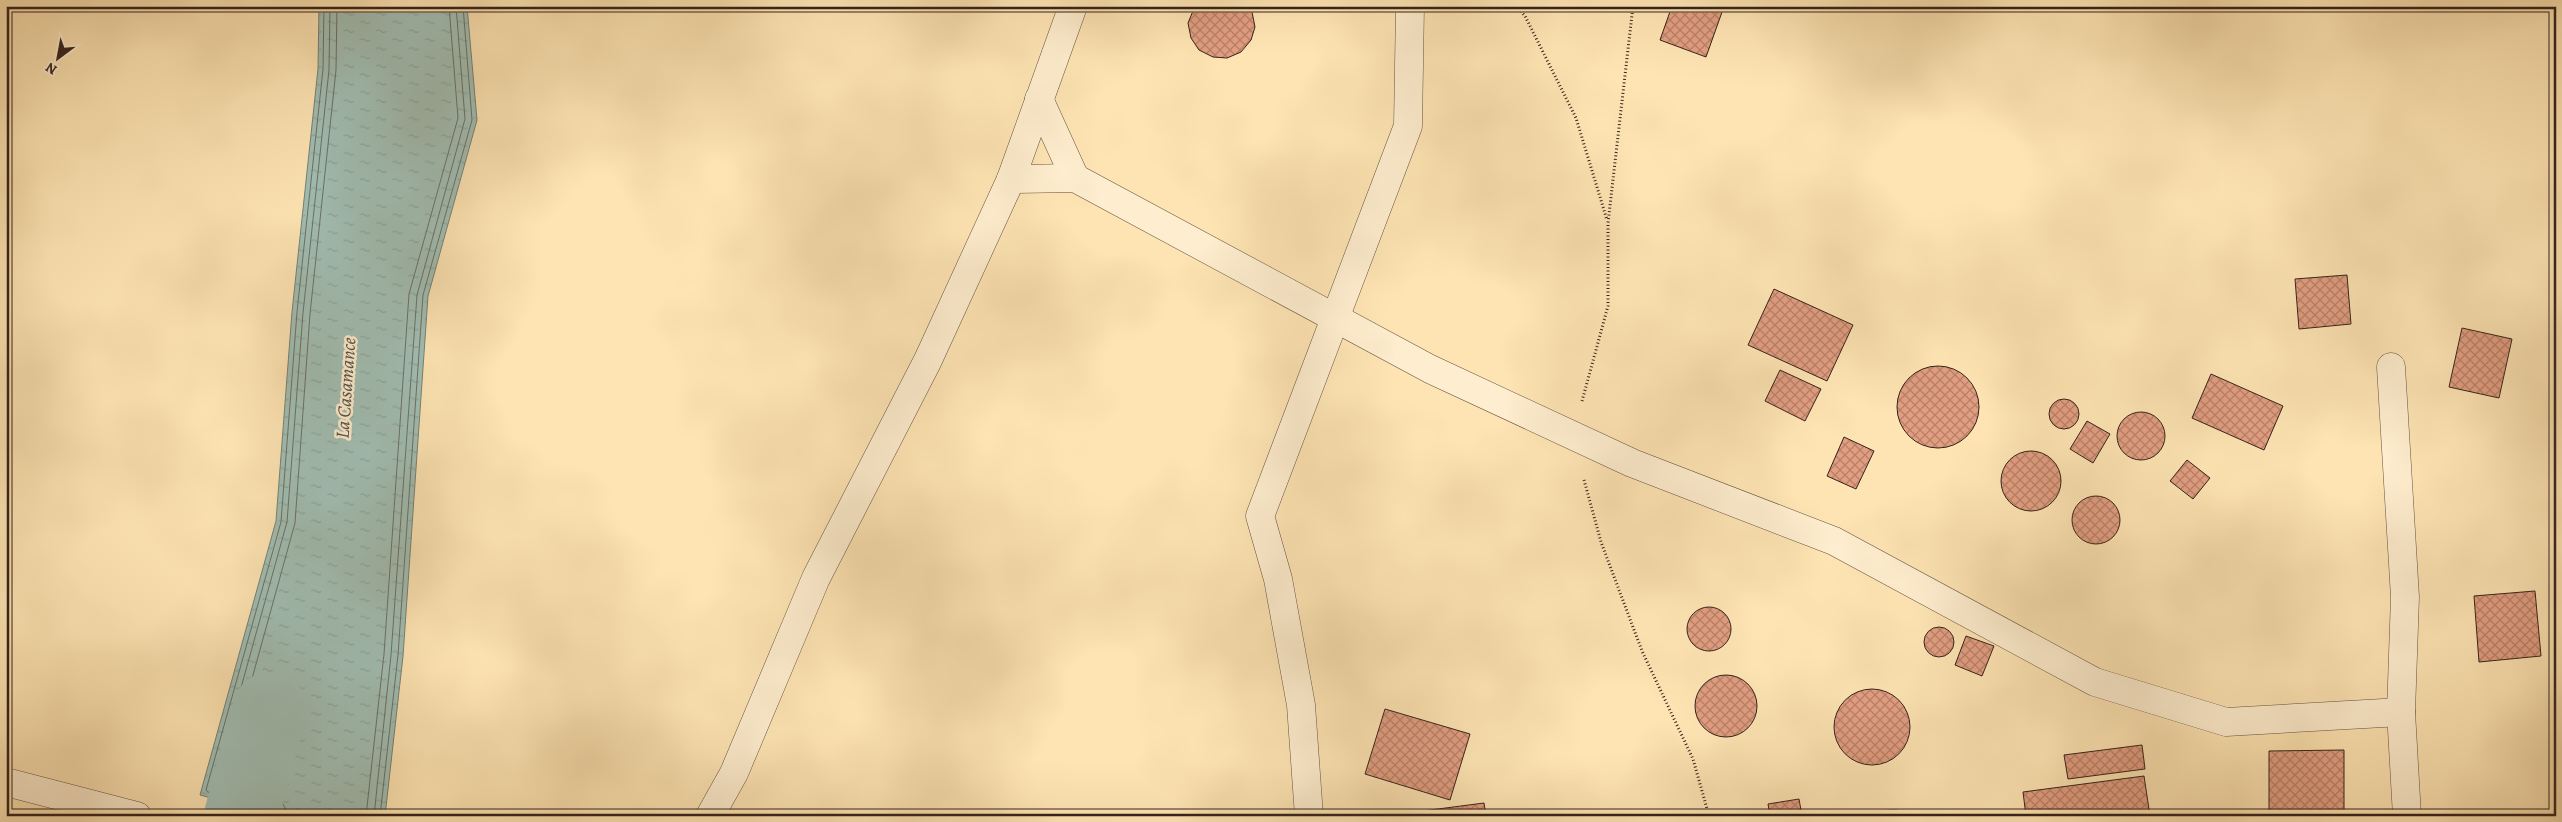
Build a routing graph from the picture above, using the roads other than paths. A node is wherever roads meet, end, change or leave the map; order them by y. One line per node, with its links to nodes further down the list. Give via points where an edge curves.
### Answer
1 (1073, 6): 3 (street)
2 (1410, 6): 6 (street, via 1408,126)
3 (1039, 99): 4 (street); 5 (street)
4 (1075, 178): 5 (street); 6 (street)
5 (1011, 179): 11 (street, via 928,360 816,578 734,774)
6 (1334, 317): 8 (street, via 1430,369 1632,464 1834,541 2095,682 2226,722); 12 (street, via 1260,516 1278,580 1301,704)
7 (2391, 367): 8 (street, via 2405,597)
8 (2400, 712): 13 (street)
9 (6, 782): 10 (street)
10 (137, 816)
11 (710, 816)
12 (1309, 816)
13 (2407, 816)

